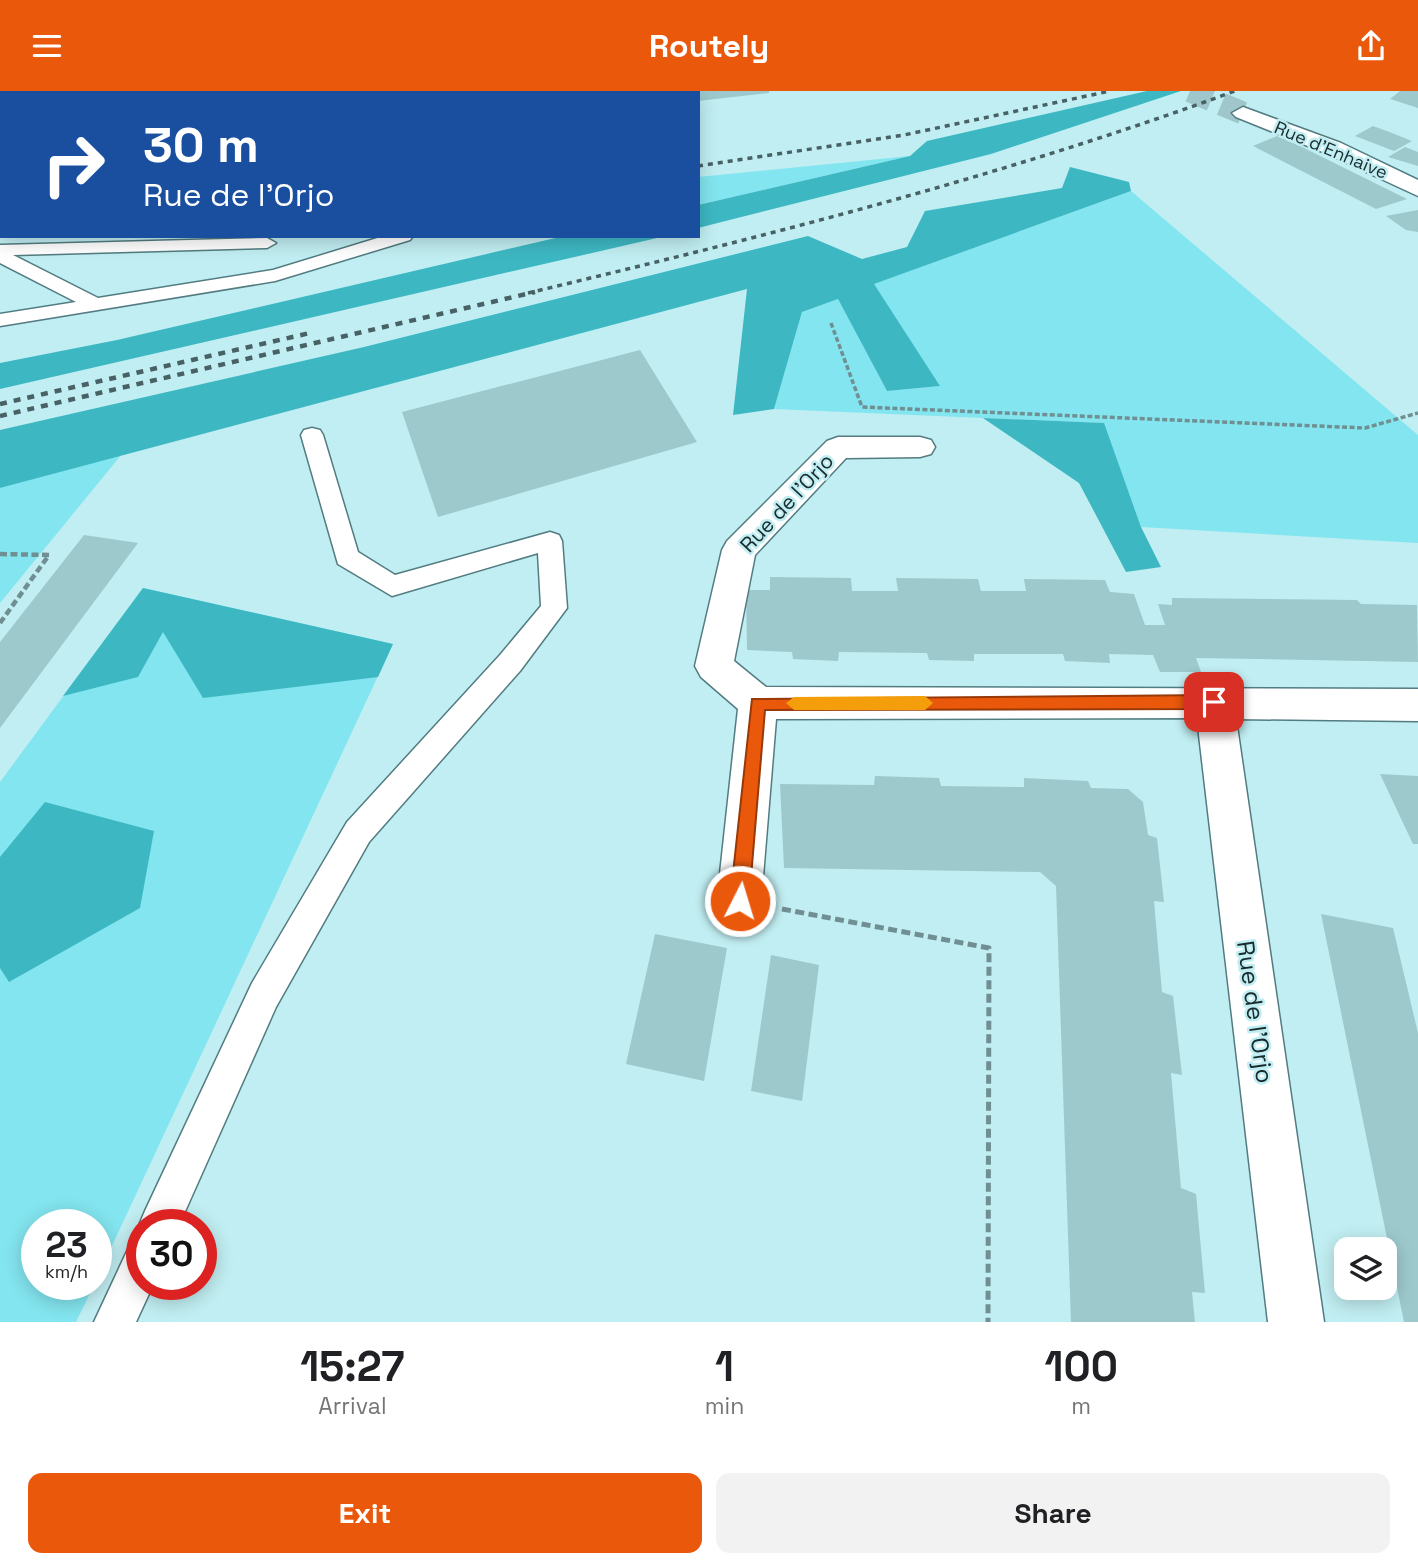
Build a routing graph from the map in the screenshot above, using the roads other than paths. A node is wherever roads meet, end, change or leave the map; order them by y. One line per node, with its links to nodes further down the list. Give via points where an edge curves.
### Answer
1 (1243, 113): 2 (street, Rue d'Enhaive, via 1333,148)
2 (1418, 189)
3 (397, 238): 7 (lane, via 275,275)
4 (267, 243): 5 (lane)
5 (0, 250)
6 (0, 256): 7 (lane)
7 (97, 305): 8 (lane)
8 (0, 320)
9 (312, 435): 15 (lane, via 347,557 392,586 550,541 554,608 358,832 264,995)
10 (920, 447): 12 (street, Rue de l'Orjo, via 838,448 739,550 715,666)
11 (1214, 702): 12 (street); 13 (street); 18 (street, Rue de l'Orjo)
12 (758, 703): 14 (street)
13 (1418, 705)
14 (740, 901)
15 (166, 1209)
16 (126, 1298): 17 (lane)
17 (115, 1322)
18 (1296, 1322)

